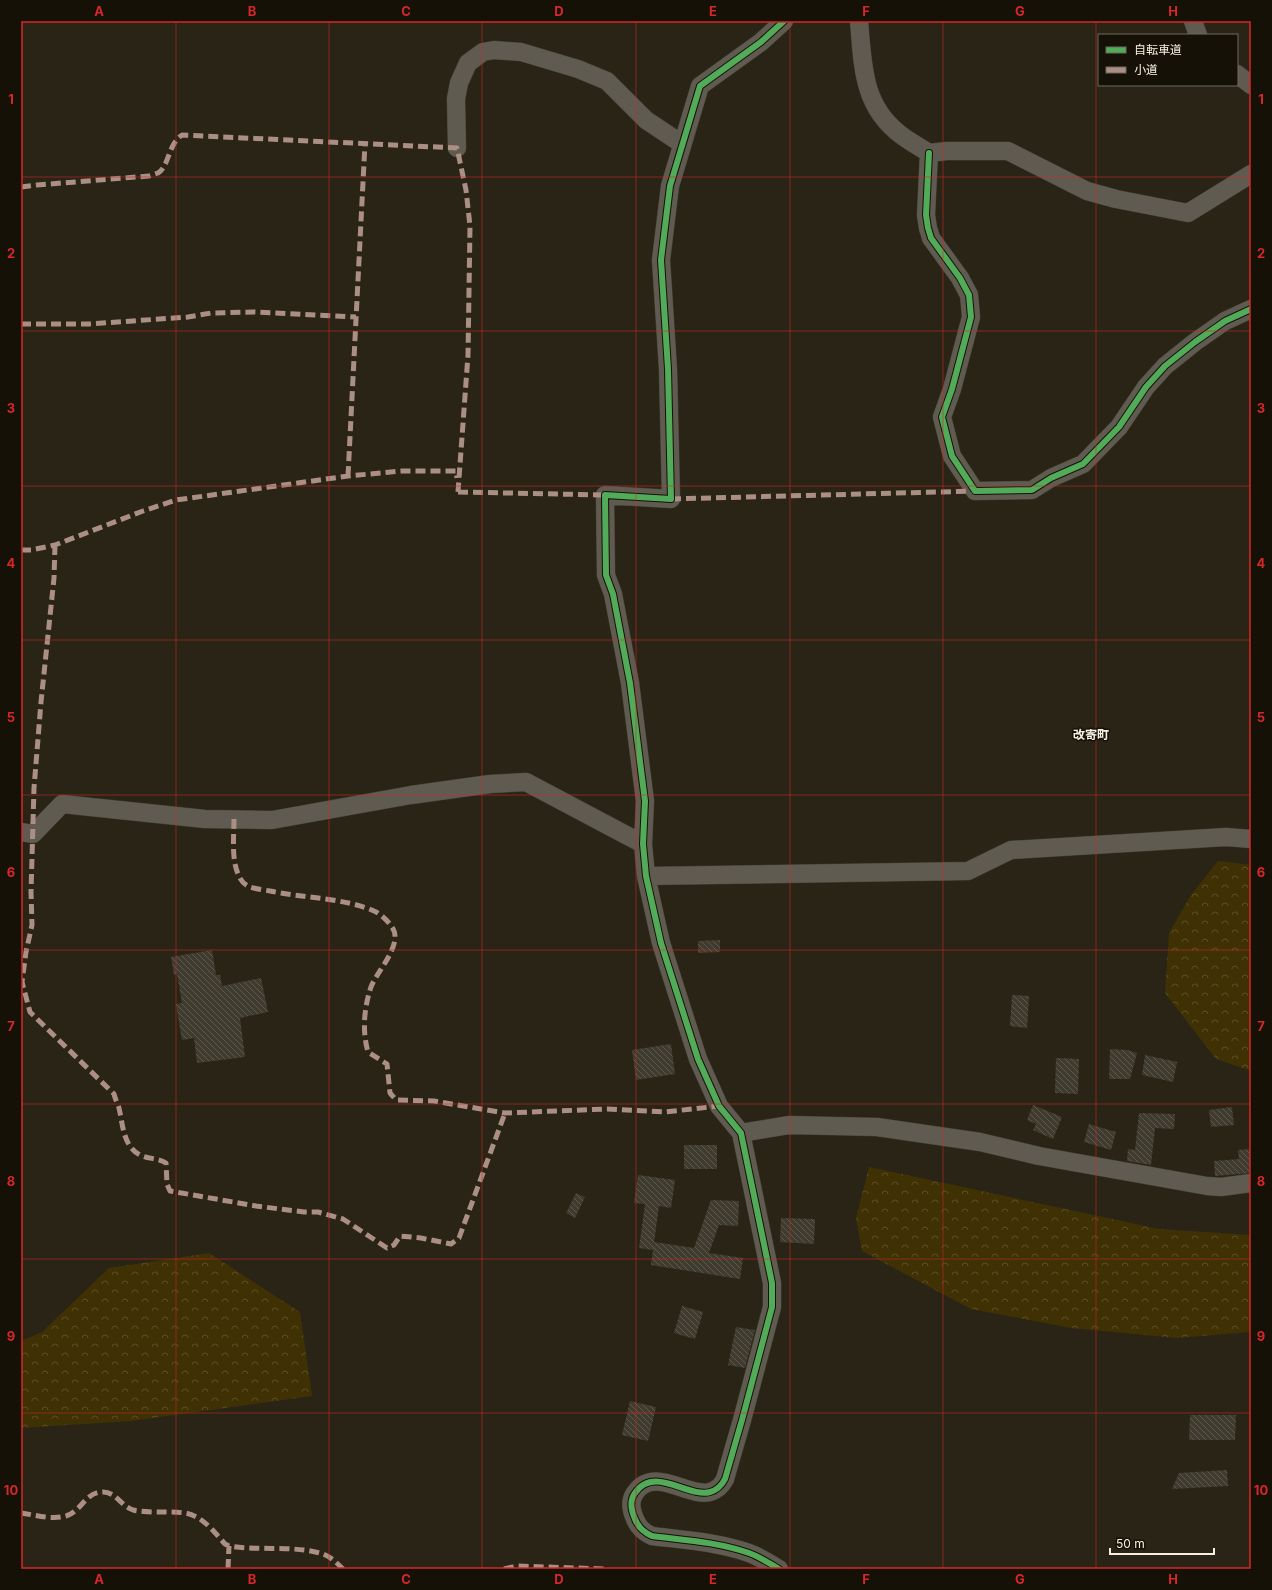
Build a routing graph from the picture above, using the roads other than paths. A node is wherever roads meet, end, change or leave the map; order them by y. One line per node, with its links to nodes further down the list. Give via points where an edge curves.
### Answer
1 (784, 21): 7 (street, via 761,42 700,86)
2 (859, 21): 9 (street, via 865,79 872,100 884,118 900,134)
3 (1193, 21): 4 (street)
4 (1198, 34)
5 (1238, 75): 6 (street)
6 (1251, 84)
7 (682, 144): 8 (street, via 646,120 607,81 578,69 521,52 494,50 483,52 468,63 459,83 456,99); 14 (street, via 670,186 661,260 668,369 671,499 605,495 606,575 613,594 630,683 645,801)
8 (458, 148)
9 (930, 153): 10 (street, via 1008,151 1087,191 1188,213); 11 (street, via 926,215 928,228 931,238 969,295 971,318 942,417 952,456 975,491 1032,490 1051,478 1083,464 1119,427 1146,387 1164,366 1225,321)
10 (1251, 174)
11 (1251, 309)
12 (21, 832): 14 (street, via 33,834 62,804 204,819 272,820 411,795 490,784 526,782)
13 (1251, 839): 15 (street, via 1226,837 1011,850 968,871)
14 (642, 844): 15 (street)
15 (646, 876): 16 (street, via 661,943 698,1059 719,1106)
16 (741, 1133): 17 (street, via 789,1125 877,1127 980,1142 1039,1156 1206,1186); 18 (street, via 773,1293 770,1315 727,1472 722,1485 709,1492 694,1491 666,1482 647,1484 636,1491 631,1504 635,1520 644,1532 652,1536 706,1543 749,1553)
17 (1251, 1183)
18 (779, 1569)

